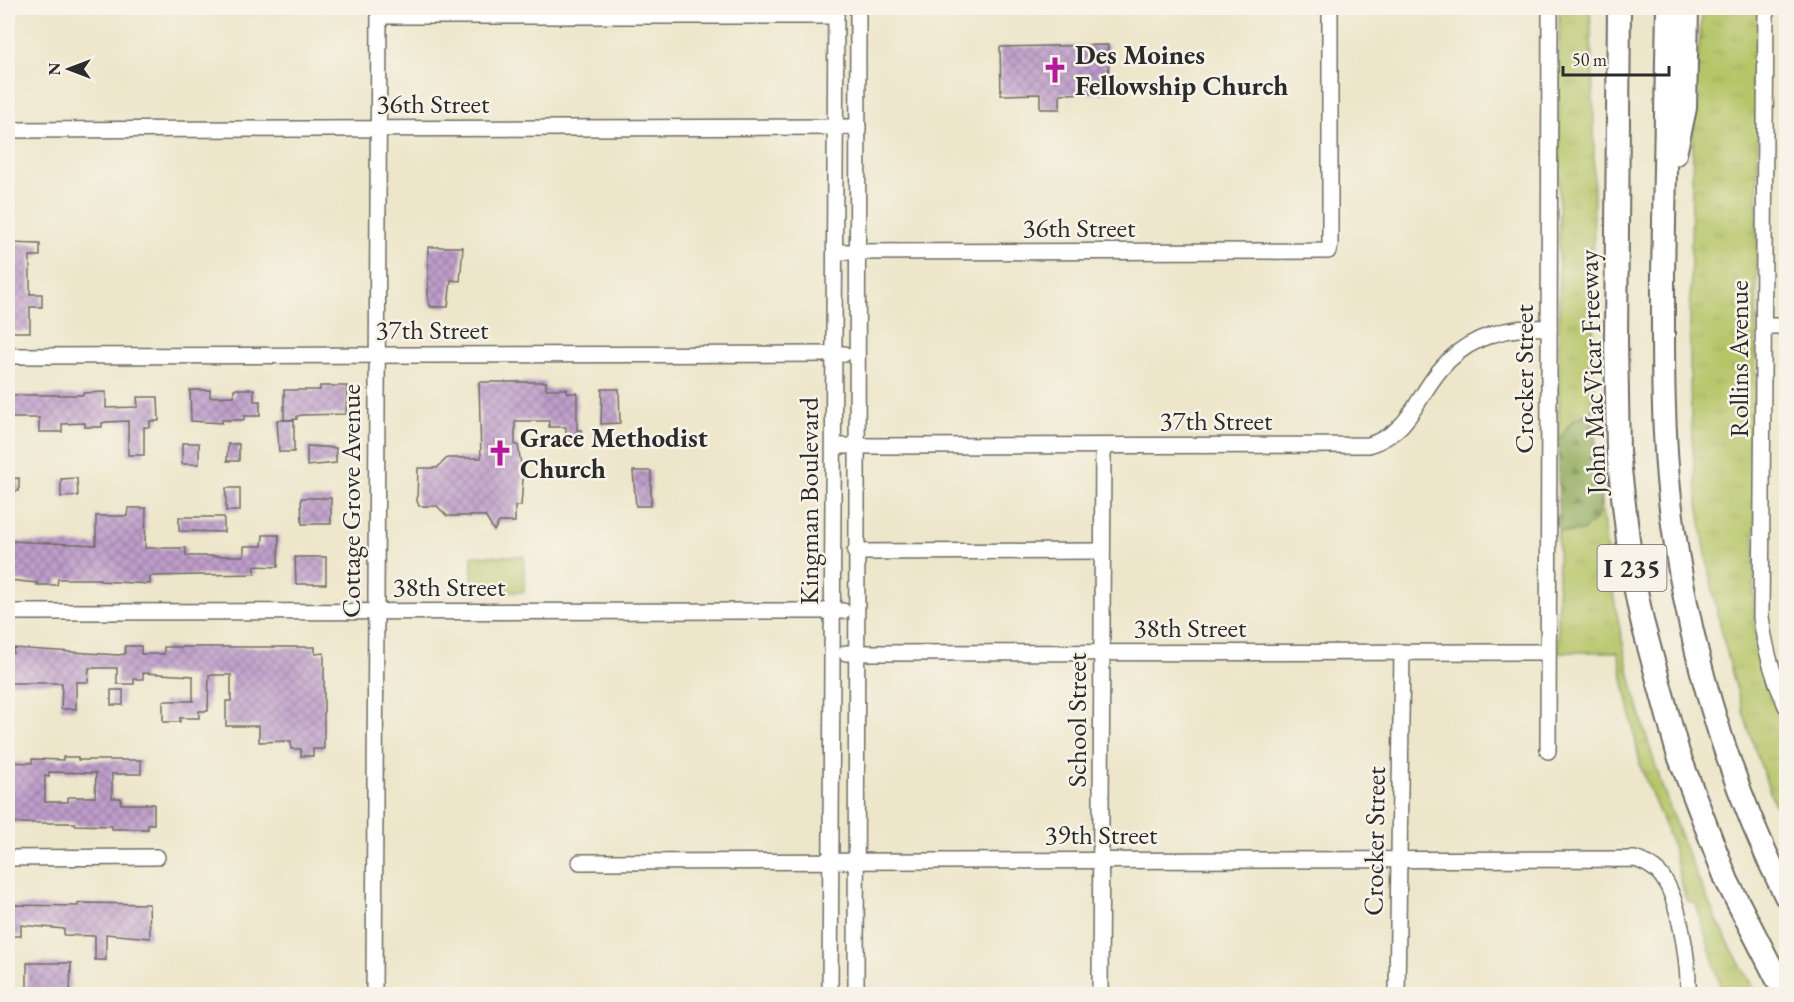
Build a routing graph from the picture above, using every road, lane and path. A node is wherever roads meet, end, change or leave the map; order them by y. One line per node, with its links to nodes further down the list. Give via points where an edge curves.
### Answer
1 (858, 8): 13 (street, Kingman Boulevard)
2 (1330, 8): 18 (street, 36th Street, via 1330,246 1324,253)
3 (1550, 8): 21 (street, Crocker Street)
4 (1611, 8): 11 (highway)
5 (1619, 8): 11 (highway, John MacVicar Freeway / I 235)
6 (1668, 8): 16 (highway, I 235)
7 (1687, 8): 16 (highway, via 1685,108)
8 (1766, 8): 19 (street, Rollins Avenue)
9 (379, 12): 10 (street); 14 (street, Cottage Grove Avenue)
10 (836, 12): 12 (street, Kingman Boulevard)
11 (1617, 113): 56 (highway, John MacVicar Freeway / I 235, via 1618,452 1642,621 1678,753 1727,881)
12 (835, 127): 13 (street, 36th Street); 14 (street, 36th Street); 17 (street, Kingman Boulevard)
13 (858, 127): 18 (street, Kingman Boulevard)
14 (378, 128): 15 (street, 36th Street); 24 (street, Cottage Grove Avenue)
15 (8, 130)
16 (1664, 187): 49 (highway, I 235, via 1664,422 1680,565 1695,642 1720,731 1751,817)
17 (835, 252): 18 (street, 36th Street); 22 (street, Kingman Boulevard)
18 (857, 252): 23 (street, Kingman Boulevard)
19 (1764, 326): 20 (street); 40 (street, Rollins Avenue, via 1761,618 1764,646)
20 (1786, 326)
21 (1549, 328): 28 (street, 37th Street, via 1502,330 1469,344 1441,369 1404,425 1369,446); 36 (street, Crocker Street)
22 (834, 354): 23 (street, 37th Street); 24 (street, 37th Street); 26 (street, Kingman Boulevard)
23 (856, 354): 27 (street, Kingman Boulevard)
24 (376, 355): 25 (street, 37th Street); 34 (street, Cottage Grove Avenue)
25 (8, 356)
26 (834, 446): 27 (street, 37th Street); 31 (street, Kingman Boulevard)
27 (856, 446): 28 (street, 37th Street); 30 (street, Kingman Boulevard)
28 (1103, 446): 29 (street, School Street)
29 (1102, 551): 30 (street); 39 (street, School Street)
30 (855, 552): 32 (street, Kingman Boulevard)
31 (833, 611): 32 (street, 38th Street); 34 (street, 38th Street); 37 (street, Kingman Boulevard)
32 (855, 611): 38 (street, Kingman Boulevard)
33 (8, 612): 34 (street, 38th Street)
34 (375, 612): 50 (street, Cottage Grove Avenue)
35 (1402, 652): 36 (street, 38th Street); 39 (street, 38th Street); 44 (street, Crocker Street)
36 (1548, 652): 41 (street, Crocker Street)
37 (833, 653): 38 (street, 38th Street); 46 (street, Kingman Boulevard)
38 (855, 653): 39 (street, 38th Street); 47 (street, Kingman Boulevard)
39 (1102, 653): 45 (street, School Street)
40 (1786, 706)
41 (1548, 751)
42 (156, 857): 43 (street)
43 (8, 858)
44 (1399, 858): 45 (street, 39th Street); 54 (street, Crocker Street); 55 (street, 39th Street, via 1622,859 1647,863 1666,885 1684,938)
45 (1101, 860): 47 (street, 39th Street); 53 (street, School Street)
46 (831, 861): 47 (street, 39th Street); 48 (street, 39th Street); 51 (street, Kingman Boulevard)
47 (856, 861): 52 (street, Kingman Boulevard)
48 (580, 862)
49 (1786, 896)
50 (374, 994)
51 (830, 994)
52 (856, 994)
53 (1100, 994)
54 (1397, 994)
55 (1688, 994)
56 (1785, 994)

